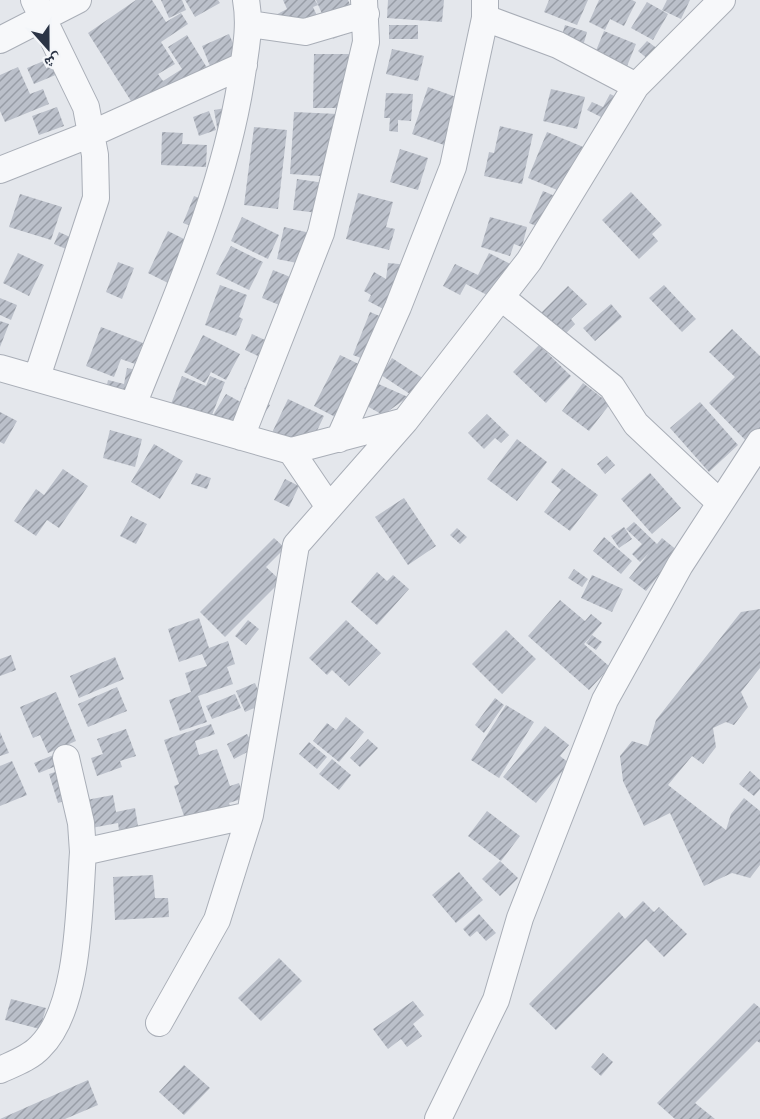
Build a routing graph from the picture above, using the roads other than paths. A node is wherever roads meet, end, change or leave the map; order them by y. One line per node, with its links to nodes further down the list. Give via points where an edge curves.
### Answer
1 (78, 0): 5 (street)
2 (722, 0): 9 (street)
3 (365, 7): 6 (street, via 304,32); 18 (street, via 366,42 321,233)
4 (485, 9): 9 (street); 19 (street, via 453,167 398,307)
5 (38, 10): 7 (street); 11 (street)
6 (248, 12): 8 (street)
7 (0, 40)
8 (244, 65): 11 (street); 16 (street, via 212,205)
9 (636, 86): 13 (street, via 529,261)
10 (101, 100): 11 (street)
11 (101, 130): 12 (street); 15 (street, via 95,155 96,198)
12 (0, 170)
13 (502, 298): 17 (street); 22 (street, via 612,387 636,424)
14 (0, 368): 15 (street)
15 (37, 377): 16 (street)
16 (133, 405): 18 (street)
17 (405, 421): 19 (street); 23 (street)
18 (241, 437): 21 (street)
19 (339, 439): 21 (street)
20 (760, 442): 22 (street)
21 (291, 451): 23 (street)
22 (719, 502): 29 (street, via 605,700 520,918 496,1000)
23 (329, 507): 25 (street, via 296,545)
24 (66, 758): 26 (street, via 81,823)
25 (250, 815): 26 (street); 27 (street, via 217,920)
26 (83, 852): 28 (street, via 73,980 57,1020 40,1047)
27 (159, 1023)
28 (0, 1070)
29 (438, 1119)

